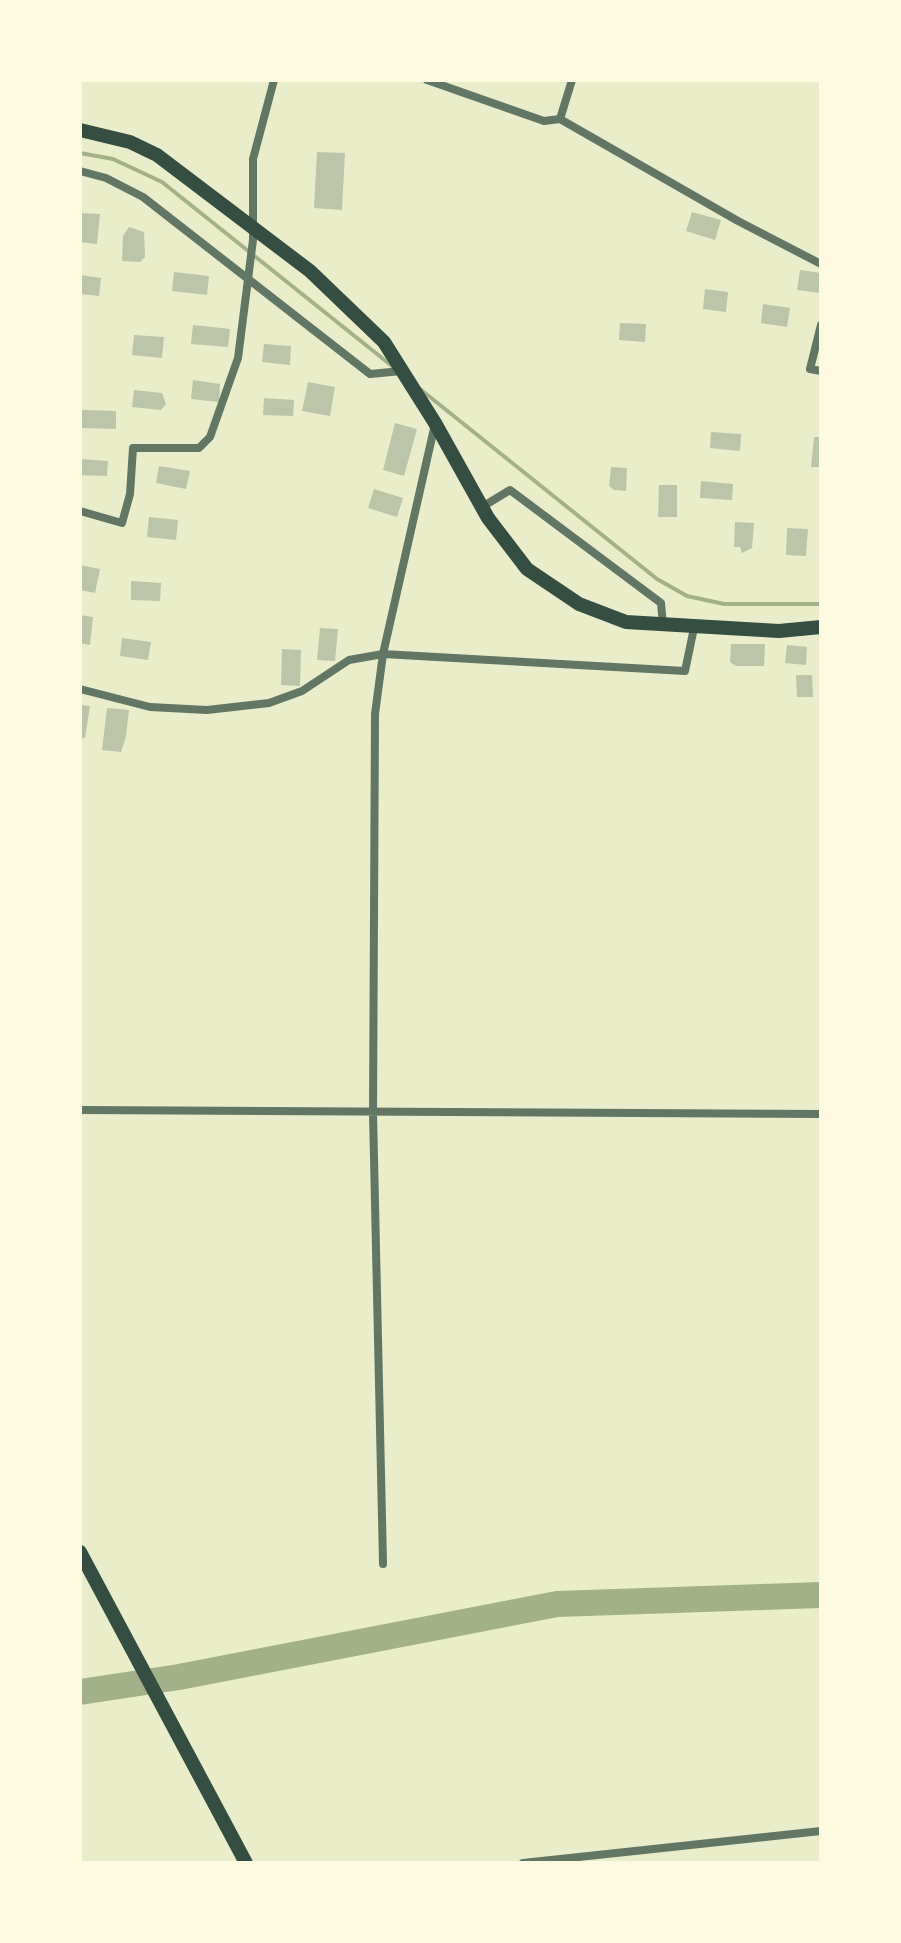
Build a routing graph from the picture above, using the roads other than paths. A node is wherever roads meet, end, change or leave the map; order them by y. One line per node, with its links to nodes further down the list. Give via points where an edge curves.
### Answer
1 (274, 80): 7 (street, via 253,159)
2 (427, 80): 4 (street, via 544,121)
3 (572, 80): 4 (street)
4 (560, 119): 8 (street)
5 (80, 130): 7 (main road, via 130,142 157,155)
6 (80, 171): 9 (street, via 143,197)
7 (254, 234): 9 (street); 11 (main road, via 310,271 384,342)
8 (821, 264)
9 (249, 280): 11 (street, via 370,374); 15 (street, via 238,358 210,437 199,448 133,448 122,523)
10 (821, 325): 12 (street, via 810,369)
11 (402, 371): 13 (main road)
12 (821, 371)
13 (435, 423): 14 (main road); 19 (street)
14 (482, 507): 16 (main road, via 527,569 579,604 626,622); 16 (street, via 510,490 661,603)
15 (80, 511)
16 (663, 625): 18 (main road)
17 (821, 627): 18 (main road)
18 (694, 628): 19 (street, via 685,671)
19 (383, 654): 20 (street, via 349,660 302,691 269,703 207,710 150,707); 22 (street, via 375,714)
20 (80, 689)
21 (80, 1110): 22 (street)
22 (373, 1113): 23 (street); 25 (street)
23 (821, 1114)
24 (80, 1552): 27 (main road)
25 (383, 1564)
26 (821, 1831): 28 (street)
27 (246, 1863)
28 (523, 1863)

